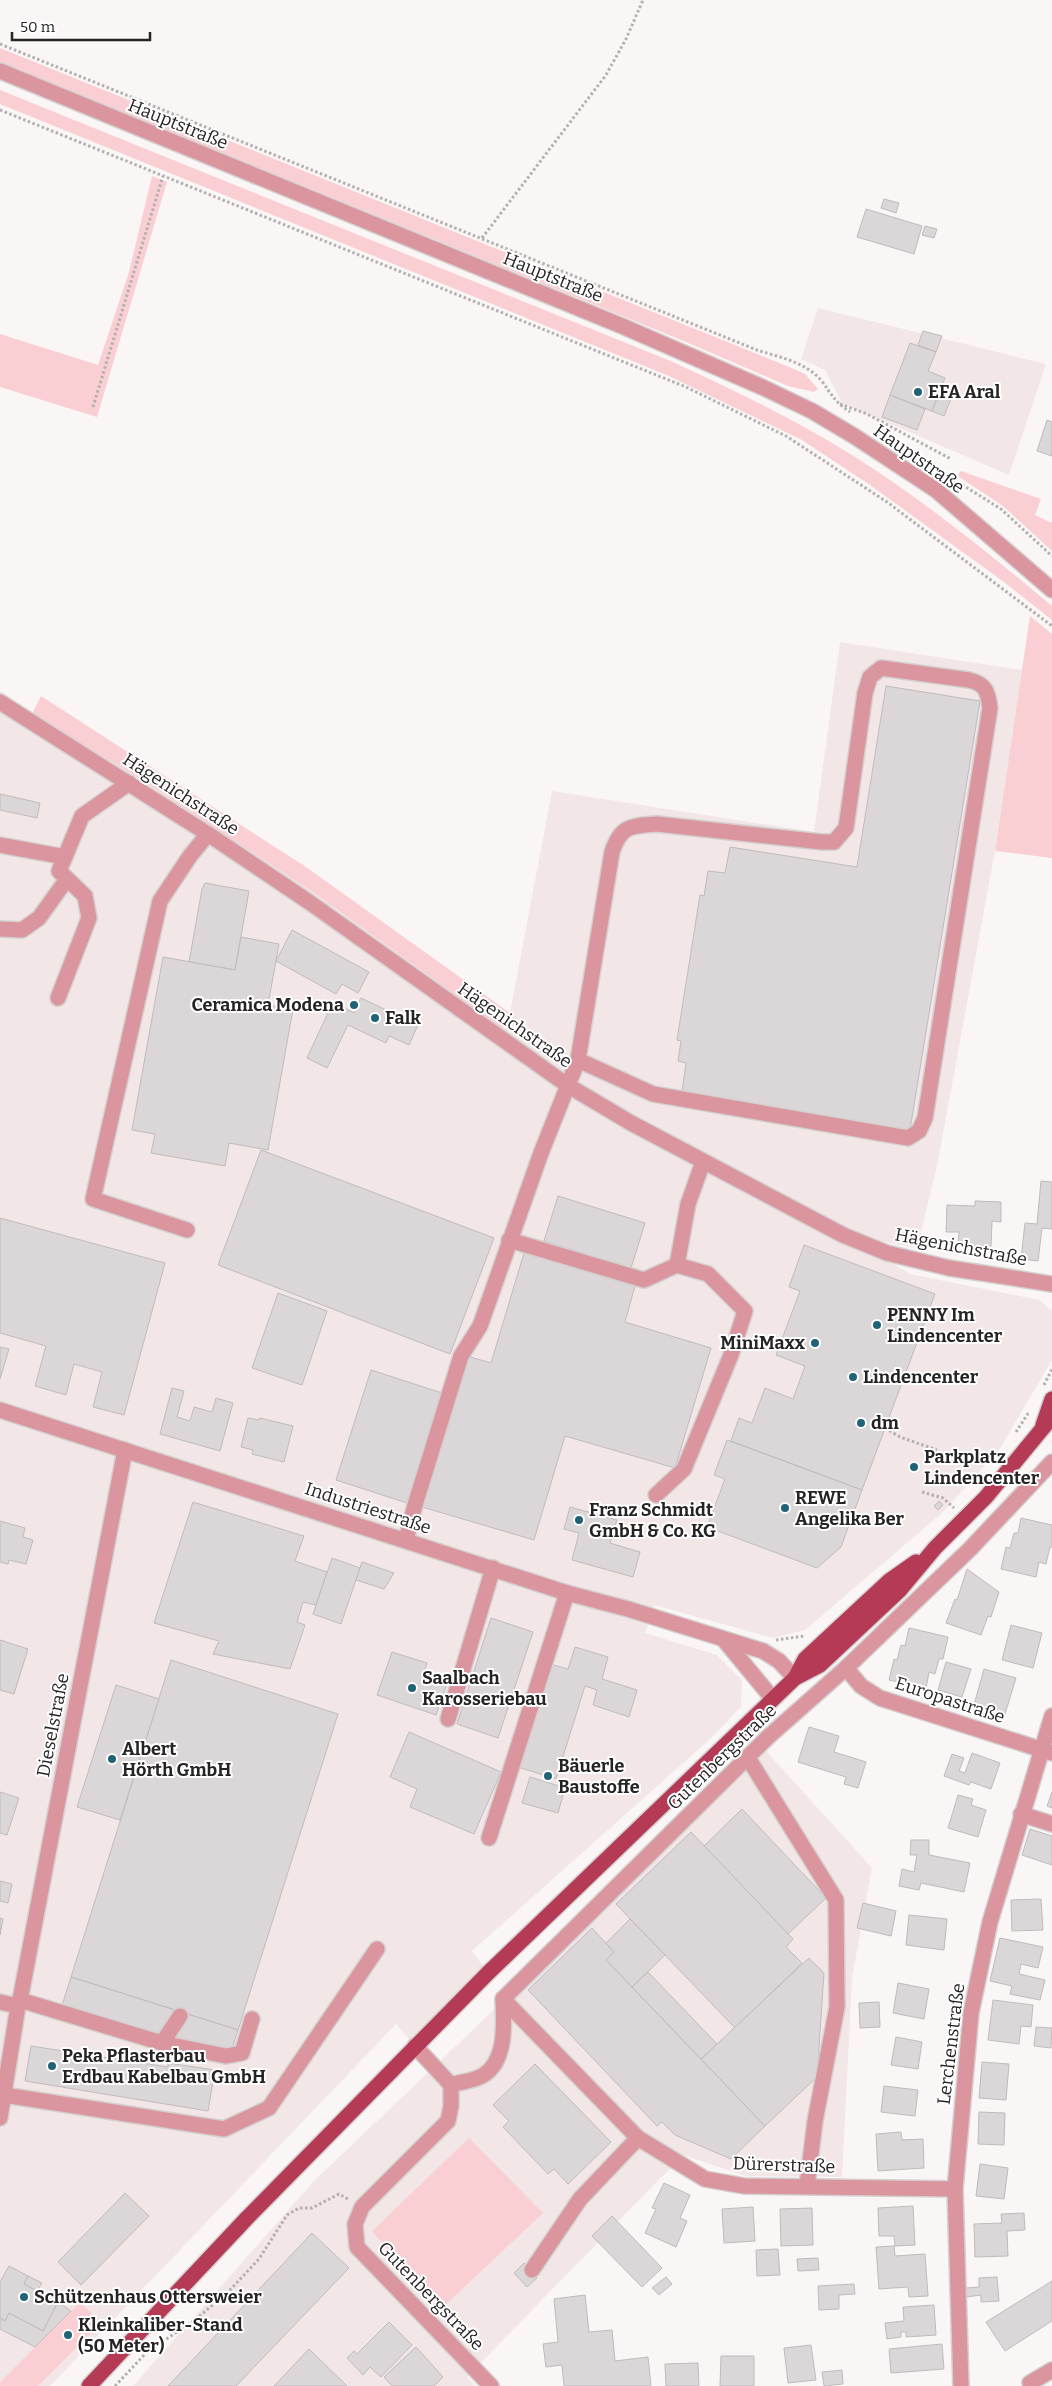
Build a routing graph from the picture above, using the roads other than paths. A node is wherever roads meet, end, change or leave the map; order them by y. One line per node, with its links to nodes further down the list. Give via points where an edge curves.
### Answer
1 (0, 71): 2 (street, Hauptstraße, via 762,386 854,436 936,490)
2 (1052, 590)
3 (0, 702): 4 (street, Hägenichstraße)
4 (130, 783): 5 (street, Hägenichstraße); 7 (street, via 82,816)
5 (208, 834): 12 (street, Hägenichstraße, via 310,902); 14 (street, via 160,901 93,1200)
6 (0, 845): 7 (street)
7 (65, 857): 8 (street, via 59,871)
8 (67, 879): 9 (street, via 39,918 22,930); 10 (street, via 85,896 89,918)
9 (0, 929)
10 (58, 998)
11 (578, 1060): 11 (street, via 617,836 633,826 657,824 834,842 846,828 865,692 870,677 881,668 969,680 988,691 990,708 925,1118 919,1131 908,1138 653,1094); 12 (street)
12 (567, 1085): 13 (street, Hägenichstraße); 15 (street)
13 (703, 1162): 16 (street, via 688,1204); 17 (street, Hägenichstraße, via 843,1235 888,1253 948,1268)
14 (187, 1230)
15 (510, 1240): 16 (street, via 644,1280); 24 (street, via 480,1326 461,1356)
16 (677, 1265): 23 (street, via 708,1274 745,1311 684,1469)
17 (1052, 1284)
18 (1047, 1394): 20 (main road)
19 (0, 1410): 21 (street, Industriestraße)
20 (1047, 1423): 29 (main road, via 986,1497 935,1548 889,1581 805,1659)
21 (125, 1450): 24 (street, Industriestraße); 41 (street, Dieselstraße)
22 (1052, 1462): 28 (street, Gutenbergstraße, via 970,1549)
23 (656, 1495)
24 (406, 1540): 25 (street, Industriestraße)
25 (493, 1568): 26 (street, Industriestraße); 32 (street)
26 (568, 1593): 27 (street, Industriestraße, via 636,1611); 37 (street)
27 (725, 1641): 29 (street, Industriestraße, via 763,1651 779,1661); 30 (street)
28 (846, 1668): 33 (street, Europastraße, via 861,1686 880,1698); 34 (street, Gutenbergstraße)
29 (795, 1678): 30 (main road)
30 (773, 1699): 45 (main road)
31 (1052, 1716): 33 (street, Lerchenstraße)
32 (448, 1719)
33 (1046, 1751): 35 (street, Lerchenstraße)
34 (748, 1758): 39 (street, Gutenbergstraße); 50 (street, via 836,1900 837,2007 815,2121)
35 (1021, 1814): 36 (street); 51 (street, Lerchenstraße, via 990,1922 971,2012)
36 (1052, 1824)
37 (489, 1838)
38 (377, 1949): 47 (street, via 269,2108 224,2129)
39 (502, 1999): 46 (street, via 503,2044 496,2060 482,2076); 49 (street, Dürerstraße)
40 (0, 2002): 41 (street)
41 (19, 2003): 44 (street); 47 (street, Dieselstraße)
42 (180, 2016): 44 (street)
43 (252, 2019): 44 (street, via 242,2053 226,2056)
44 (162, 2043)
45 (415, 2046): 46 (street); 55 (main road)
46 (451, 2084): 56 (street, Gutenbergstraße, via 448,2121 362,2207 354,2224 357,2247)
47 (4, 2095): 48 (street, Dieselstraße)
48 (0, 2118)
49 (638, 2138): 50 (street, Dürerstraße, via 705,2179 744,2186); 52 (street, via 580,2199)
50 (807, 2186): 51 (street, Dürerstraße)
51 (955, 2188): 57 (street, Lerchenstraße)
52 (532, 2270)
53 (1052, 2370): 54 (street)
54 (1027, 2385)
55 (89, 2386)
56 (491, 2386)
57 (961, 2386)

